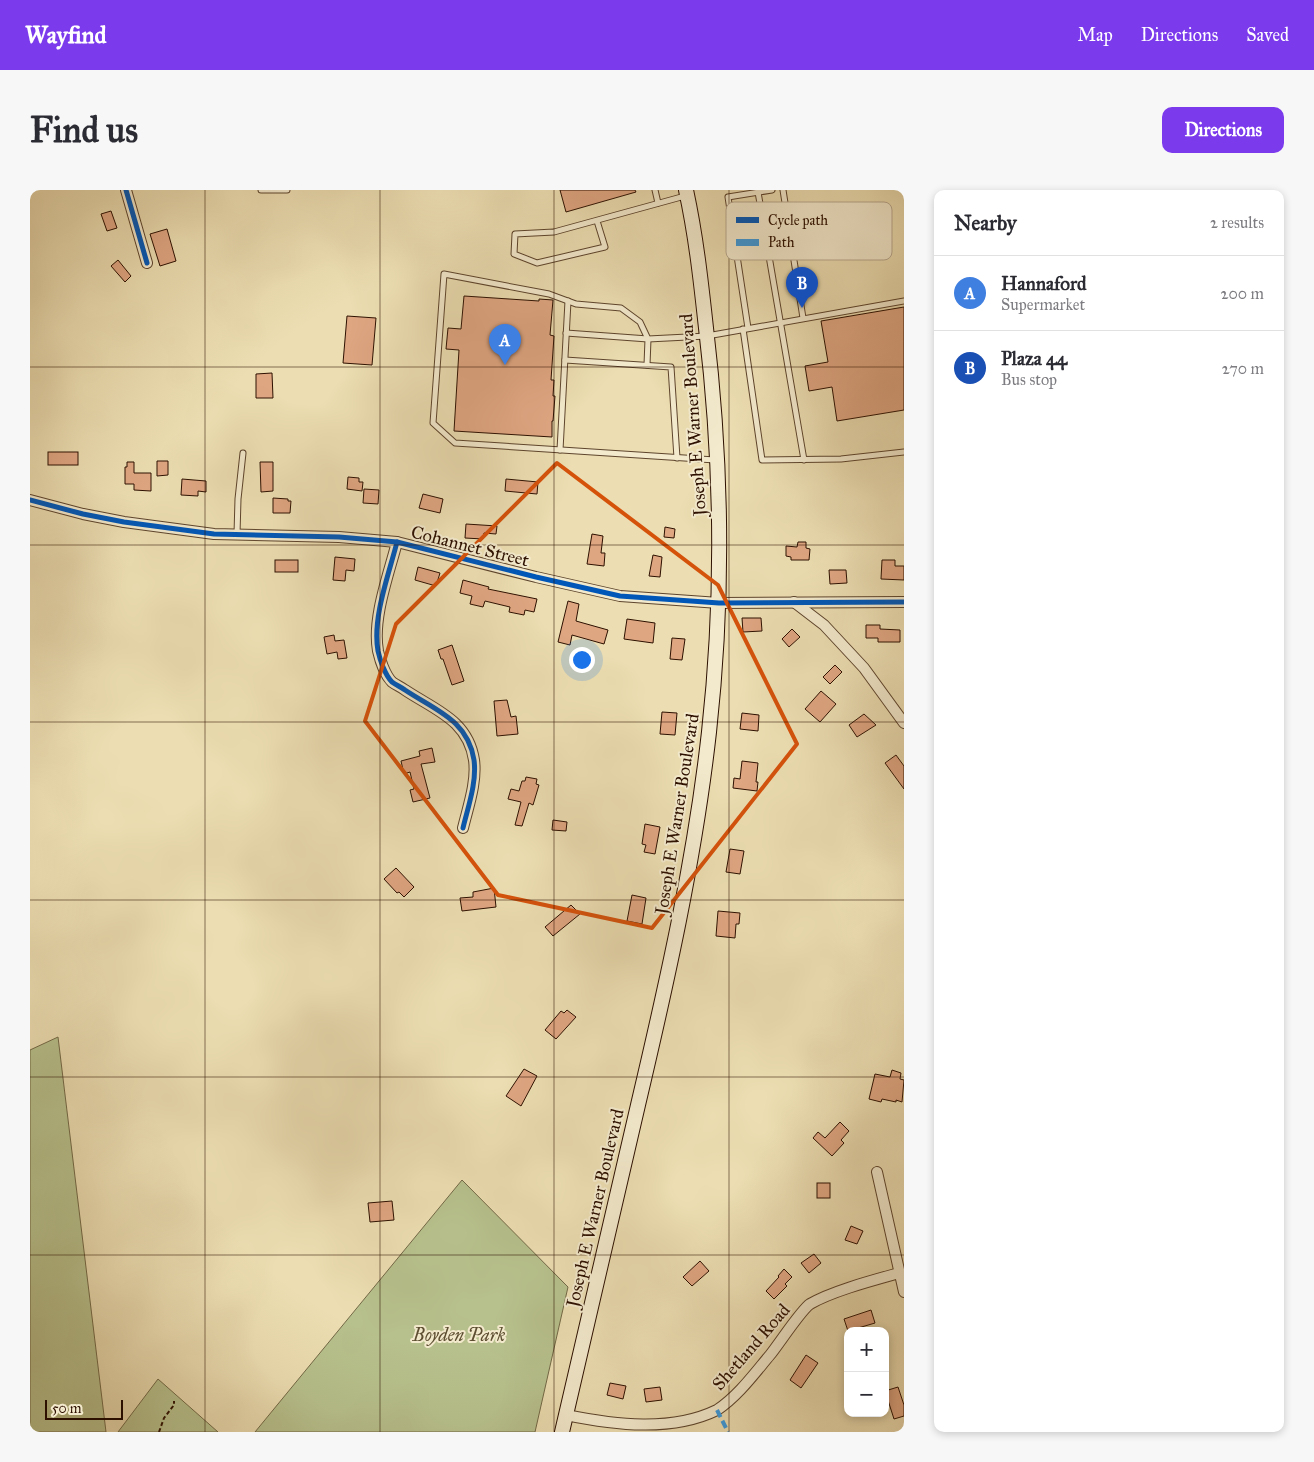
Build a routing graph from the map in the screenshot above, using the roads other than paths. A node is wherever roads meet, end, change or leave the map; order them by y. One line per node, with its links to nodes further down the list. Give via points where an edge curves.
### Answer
1 (126, 190): 15 (street)
2 (260, 190): 3 (lane)
3 (287, 190)
4 (655, 190): 10 (lane)
5 (772, 190): 6 (lane)
6 (758, 192): 8 (lane, via 728,197); 9 (lane)
7 (687, 193): 10 (lane); 22 (main road, Joseph E Warner Boulevard)
8 (729, 202)
9 (760, 202)
10 (658, 203): 11 (lane)
11 (598, 220): 11 (lane, via 554,232 515,234 514,254 537,262 605,246)
12 (737, 260): 20 (lane)
13 (770, 260): 19 (lane)
14 (794, 260): 18 (lane)
15 (147, 263)
16 (568, 301): 21 (lane); 23 (lane, via 621,308 640,322); 26 (lane, via 549,294 444,274 433,423 455,443)
17 (904, 302): 18 (lane)
18 (803, 318): 19 (lane)
19 (780, 322): 20 (lane); 31 (lane)
20 (746, 328): 22 (lane); 31 (lane, via 762,460)
21 (566, 333): 23 (lane); 24 (lane)
22 (707, 336): 23 (lane); 30 (main road, Joseph E Warner Boulevard)
23 (648, 339): 25 (lane)
24 (565, 360): 25 (lane); 26 (lane)
25 (647, 365): 29 (lane, via 671,367)
26 (560, 450): 29 (lane)
27 (243, 452): 33 (lane)
28 (904, 452): 31 (lane)
29 (678, 458): 30 (lane)
30 (718, 460): 37 (main road, Joseph E Warner Boulevard)
31 (804, 460)
32 (30, 500): 33 (street, Cohannet Street, via 152,527)
33 (237, 535): 34 (street, Cohannet Street)
34 (398, 542): 37 (street, Cohannet Street, via 620,596); 39 (street, via 380,608 376,635 378,652 392,681 459,725 470,742 474,776)
35 (794, 602): 36 (street, Cohannet Street); 37 (street, Cohannet Street); 38 (street, via 824,624 864,668)
36 (904, 602)
37 (719, 603): 43 (main road, Joseph E Warner Boulevard, via 709,731 685,892)
38 (904, 723)
39 (463, 828)
40 (877, 1172): 41 (street)
41 (900, 1273): 42 (street); 43 (street, Shetland Road, via 808,1305 743,1386 717,1410 689,1423 651,1429)
42 (904, 1292)
43 (566, 1415): 44 (main road, Joseph E Warner Boulevard)
44 (562, 1432)

